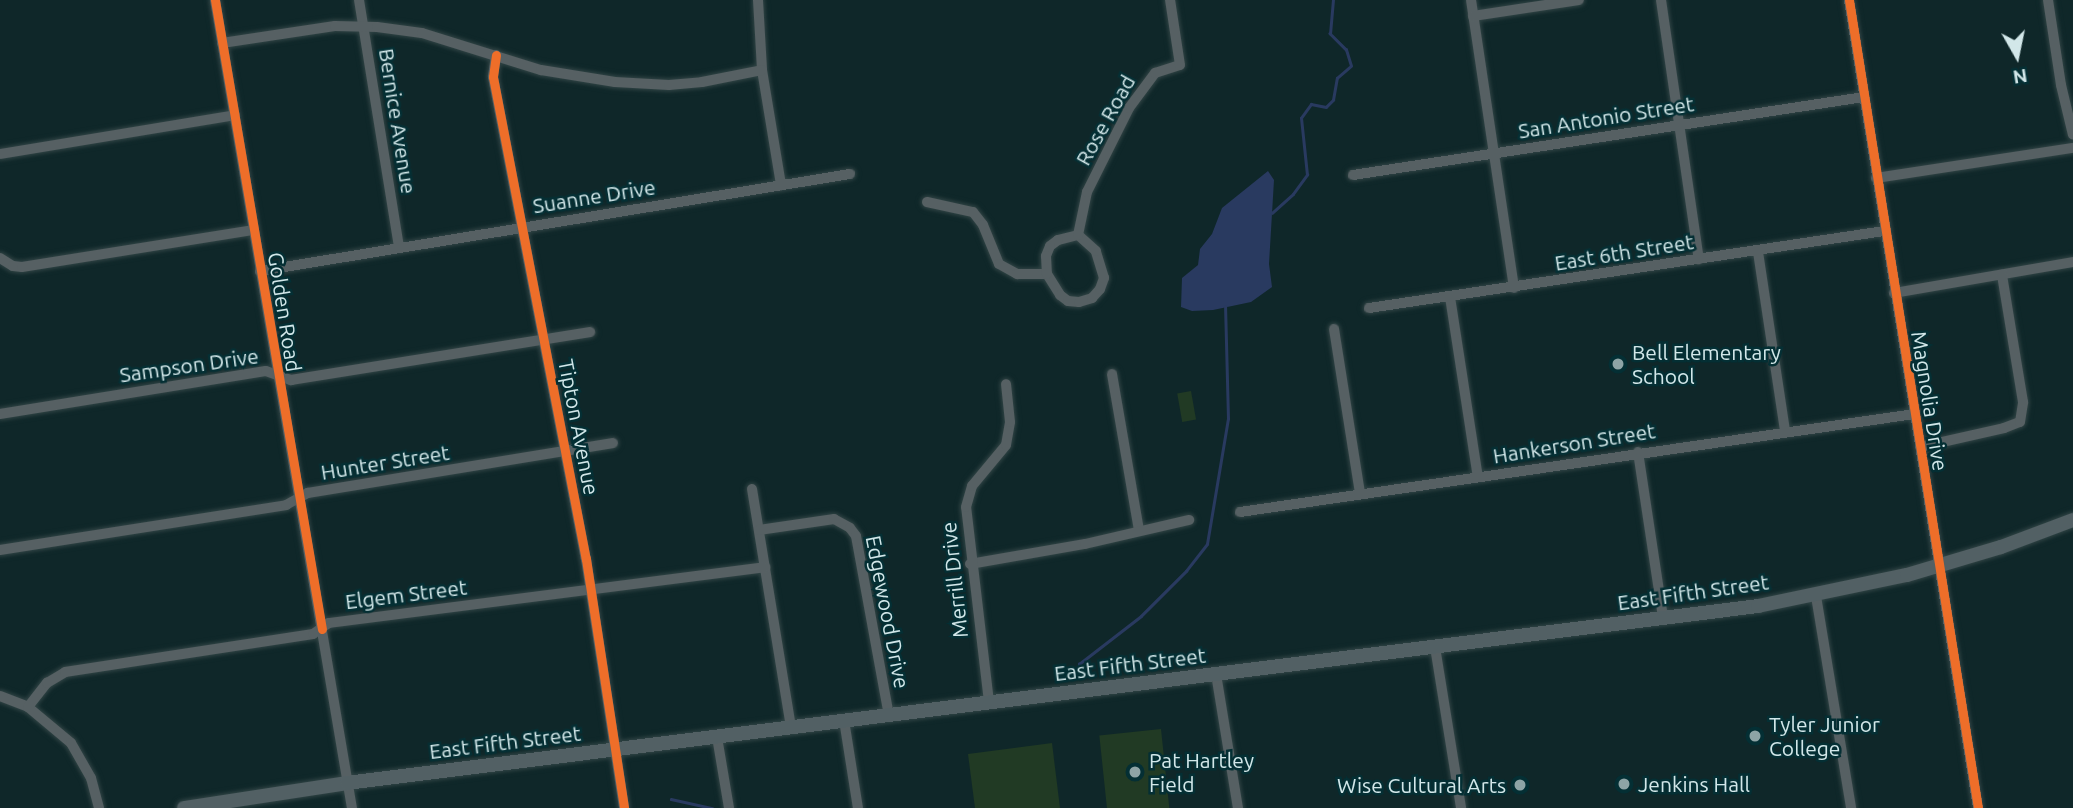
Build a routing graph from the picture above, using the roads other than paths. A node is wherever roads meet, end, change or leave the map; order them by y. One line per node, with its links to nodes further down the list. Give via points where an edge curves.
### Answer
1 (215, 0): 12 (street, Golden Road)
2 (359, 0): 11 (street, Bernice Avenue)
3 (758, 0): 14 (street)
4 (1170, 0): 30 (street, Rose Road, via 1180,65 1155,73 1129,108 1087,192)
5 (1471, 0): 10 (street)
6 (1579, 0): 10 (street)
7 (1661, 0): 17 (street)
8 (1849, 0): 15 (street, Magnolia Drive)
9 (2049, 0): 18 (street)
10 (1474, 16): 21 (street)
11 (364, 27): 12 (street, via 303,29); 13 (street, via 422,33); 31 (street, Bernice Avenue)
12 (222, 43): 16 (street, Golden Road)
13 (496, 55): 14 (street, via 541,70 641,84 702,82); 27 (street, Tipton Avenue, via 493,77)
14 (762, 70): 25 (street)
15 (1864, 97): 17 (street, San Antonio Street); 24 (street, Magnolia Drive)
16 (235, 116): 20 (street); 28 (street, Golden Road)
17 (1679, 125): 21 (street, San Antonio Street); 34 (street)
18 (2073, 135)
19 (2073, 148): 24 (street)
20 (0, 154)
21 (1494, 154): 23 (street, San Antonio Street); 39 (street)
22 (850, 174): 25 (street, Suanne Drive)
23 (1353, 175)
24 (1876, 178): 29 (street, Magnolia Drive)
25 (781, 185): 27 (street, Suanne Drive)
26 (927, 202): 37 (street, via 973,212 994,256 1007,270)
27 (521, 228): 31 (street, Suanne Drive); 45 (street, Tipton Avenue)
28 (254, 230): 33 (street, via 22,267); 36 (street, Golden Road)
29 (1884, 231): 32 (street, East 6th Street); 40 (street, Magnolia Drive)
30 (1077, 235): 37 (street, via 1050,246); 37 (street, via 1093,246 1101,262 1104,278 1096,294 1068,302)
31 (399, 248): 36 (street, Suanne Drive)
32 (1758, 252): 34 (street, East 6th Street); 51 (street)
33 (0, 258)
34 (1699, 259): 39 (street, East 6th Street)
35 (2073, 262): 38 (street)
36 (261, 271): 47 (street, Golden Road)
37 (1047, 274)
38 (2002, 275): 40 (street); 53 (street, via 2022,402 2020,422)
39 (1514, 288): 41 (street, East 6th Street)
40 (1894, 293): 50 (street, Magnolia Drive)
41 (1450, 297): 42 (street, East 6th Street); 56 (street)
42 (1369, 308)
43 (1334, 330): 58 (street)
44 (590, 332): 45 (street, Sampson Drive)
45 (544, 339): 47 (street, Sampson Drive, via 291,380); 54 (street, Tipton Avenue)
46 (1112, 374): 64 (street)
47 (278, 375): 49 (street, Sampson Drive, via 266,371); 59 (street, Golden Road)
48 (1006, 384): 66 (street, Merrill Drive, via 1010,422 1006,445 967,497)
49 (0, 414)
50 (1914, 414): 51 (street, Hankerson Street); 53 (street, Magnolia Drive)
51 (1785, 431): 55 (street, Hankerson Street)
52 (613, 443): 54 (street, Hunter Street)
53 (1920, 447): 67 (street, Magnolia Drive)
54 (566, 450): 59 (street, Hunter Street, via 308,492); 69 (street, Tipton Avenue)
55 (1638, 452): 56 (street, Hankerson Street); 71 (street)
56 (1478, 478): 58 (street, Hankerson Street)
57 (752, 489): 63 (street)
58 (1360, 494): 60 (street, Hankerson Street)
59 (298, 500): 65 (street, Hunter Street); 72 (street, Golden Road)
60 (1240, 512)
61 (1189, 520): 64 (street)
62 (2073, 520): 67 (main road, East Fifth Street)
63 (759, 530): 68 (street); 78 (street, Edgewood Drive, via 834,519 856,536)
64 (1139, 531): 66 (street)
65 (0, 551)
66 (971, 564): 76 (street, Merrill Drive)
67 (1939, 566): 70 (main road, East Fifth Street); 93 (street, Magnolia Drive)
68 (765, 567): 69 (street, Elgem Street); 80 (street)
69 (591, 591): 72 (street, Elgem Street, via 329,623); 82 (street, Tipton Avenue)
70 (1816, 596): 71 (main road, East Fifth Street); 92 (street)
71 (1663, 618): 73 (main road, East Fifth Street)
72 (322, 629): 77 (street, Elgem Street, via 65,672 47,683); 83 (street, Golden Road)
73 (1436, 647): 74 (main road, East Fifth Street); 91 (street)
74 (1216, 674): 76 (main road, East Fifth Street); 90 (street)
75 (0, 696): 77 (street)
76 (989, 702): 78 (main road, East Fifth Street)
77 (28, 707): 84 (street, via 71,743 91,778)
78 (889, 715): 79 (main road, East Fifth Street)
79 (844, 720): 80 (main road, East Fifth Street); 89 (street)
80 (792, 727): 81 (main road, East Fifth Street)
81 (717, 737): 82 (main road, East Fifth Street); 88 (street)
82 (615, 749): 83 (main road, East Fifth Street); 87 (street, Tipton Avenue)
83 (347, 783): 85 (main road, East Fifth Street); 86 (street, Golden Road)
84 (99, 808)
85 (184, 808)
86 (352, 808)
87 (624, 808)
88 (729, 808)
89 (858, 808)
90 (1238, 808)
91 (1461, 808)
92 (1851, 808)
93 (1978, 808)

